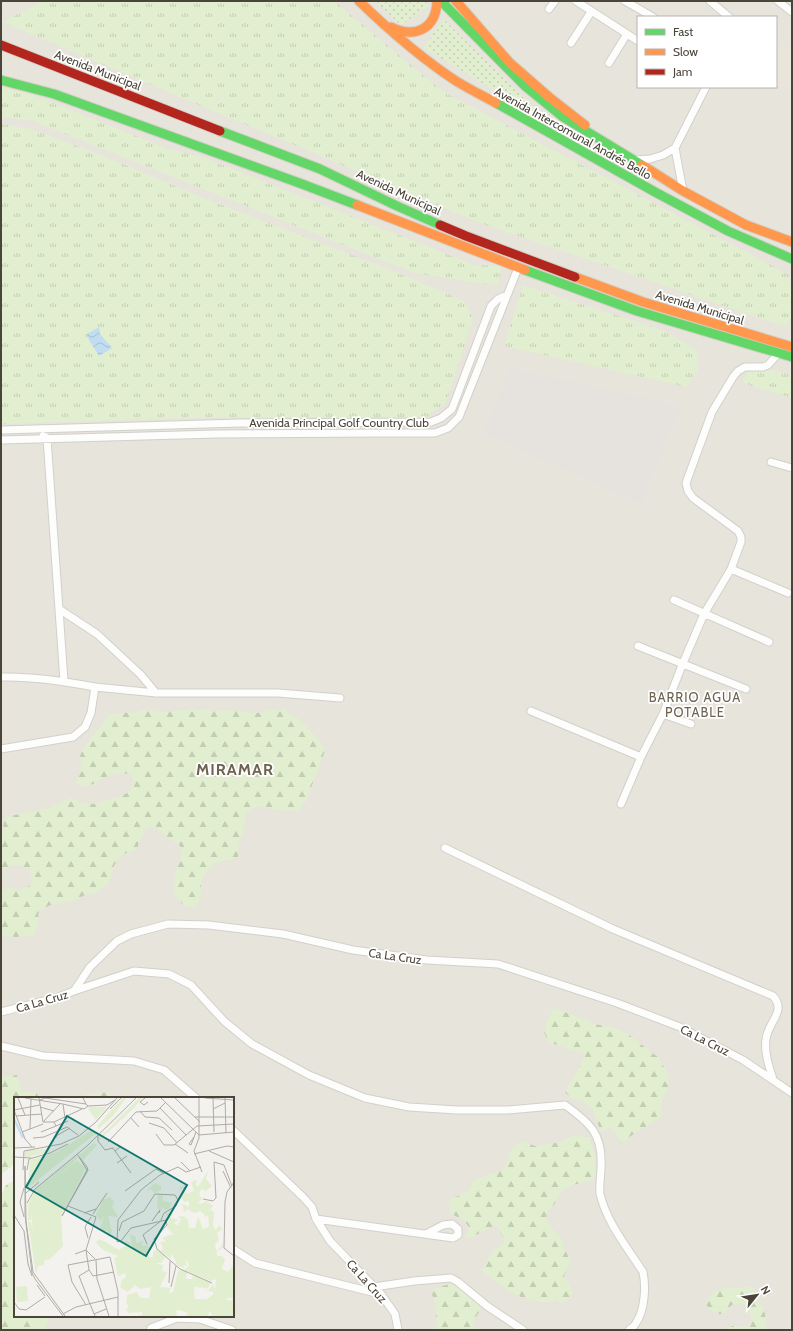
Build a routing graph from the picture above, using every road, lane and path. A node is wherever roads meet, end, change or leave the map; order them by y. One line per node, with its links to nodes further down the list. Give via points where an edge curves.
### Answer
1 (359, 1): 15 (main road, Avenida Intercomunal Andrés Bello)
2 (437, 1): 15 (main road, via 431,24 416,31 404,32)
3 (441, 1): 24 (main road, via 525,86 563,117)
4 (456, 1): 24 (main road, Avenida Intercomunal Andrés Bello, via 525,77)
5 (555, 1): 10 (street)
6 (576, 1): 11 (street)
7 (625, 1): 13 (street)
8 (710, 1): 14 (street)
9 (778, 1): 12 (street)
10 (549, 9)
11 (591, 12): 16 (street); 18 (street)
12 (792, 12)
13 (651, 16)
14 (728, 16)
15 (377, 18): 28 (main road, Avenida Intercomunal Andrés Bello, via 422,56 456,80 655,192 728,231)
16 (627, 34): 17 (street); 20 (street)
17 (637, 40)
18 (571, 43)
19 (1, 45): 31 (main road, Avenida Municipal, via 313,166 466,236 643,302)
20 (609, 63)
21 (1, 80): 29 (main road, Avenida Municipal, via 54,94 136,123)
22 (705, 88): 23 (street)
23 (675, 148): 25 (street, via 650,159); 26 (street)
24 (625, 154): 25 (main road, Avenida Intercomunal Andrés Bello)
25 (634, 160): 26 (main road, Avenida Intercomunal Andrés Bello)
26 (683, 191): 27 (main road, Avenida Intercomunal Andrés Bello, via 746,225)
27 (792, 242)
28 (792, 260)
29 (518, 268): 30 (street); 32 (main road, Avenida Municipal, via 637,311)
30 (507, 295): 35 (street, Avenida Principal Golf Country Club, via 491,306 452,408 442,418 431,422 240,423); 36 (street, Avenida Principal Golf Country Club, via 459,417 448,428 435,433)
31 (790, 345)
32 (779, 353): 33 (main road, Avenida Municipal); 40 (street, via 768,365 745,367 733,377 712,412 686,483 693,498 738,531 741,536)
33 (792, 357)
34 (1, 430): 35 (street, Avenida Principal Golf Country Club)
35 (33, 430): 36 (street)
36 (47, 438): 37 (street, Avenida Principal Golf Country Club); 43 (street)
37 (1, 440)
38 (771, 462): 39 (street)
39 (792, 468)
40 (731, 569): 41 (street); 44 (street)
41 (788, 593)
42 (674, 600): 44 (street)
43 (59, 609): 49 (street); 52 (street, via 97,634 141,675)
44 (704, 614): 45 (street); 47 (street)
45 (769, 642)
46 (638, 646): 47 (street)
47 (683, 663): 51 (street); 55 (street)
48 (1, 677): 49 (street)
49 (64, 681): 50 (street)
50 (95, 687): 52 (street); 57 (street, via 91,713 85,727 73,738)
51 (746, 689)
52 (156, 693): 53 (street, via 278,693)
53 (340, 698)
54 (531, 711): 58 (street)
55 (663, 714): 56 (street); 58 (street)
56 (691, 724)
57 (1, 749)
58 (641, 757): 59 (street)
59 (621, 804)
60 (445, 848): 64 (street, via 613,929 773,996 779,1007 766,1038 766,1055)
61 (74, 991): 62 (street, Ca La Cruz); 64 (street, Ca La Cruz, via 90,967 117,941 131,934 168,924 209,925 283,934 354,950 427,960 498,964 680,1027); 77 (street, via 134,971 169,974 191,984 224,1022 252,1044 309,1075 365,1098 409,1107 457,1110 508,1110 565,1105 591,1126 600,1145 600,1193 609,1218 643,1272 645,1293 641,1311)
62 (1, 1012)
63 (1, 1046): 66 (street, via 43,1056 134,1061 164,1070)
64 (773, 1079): 65 (street, Ca La Cruz)
65 (792, 1093)
66 (195, 1097)
67 (234, 1131): 68 (street, Ca La Cruz, via 303,1197 312,1207)
68 (316, 1219): 69 (street); 71 (street, Ca La Cruz, via 330,1241)
69 (426, 1234)
70 (234, 1250): 72 (street, via 255,1263)
71 (374, 1287): 72 (street, Ca La Cruz); 76 (street, via 451,1278)
72 (381, 1294): 75 (street, Ca La Cruz, via 395,1314)
73 (150, 1330): 74 (street, via 177,1318 200,1319)
74 (232, 1330)
75 (398, 1330)
76 (523, 1330)
77 (630, 1330)

